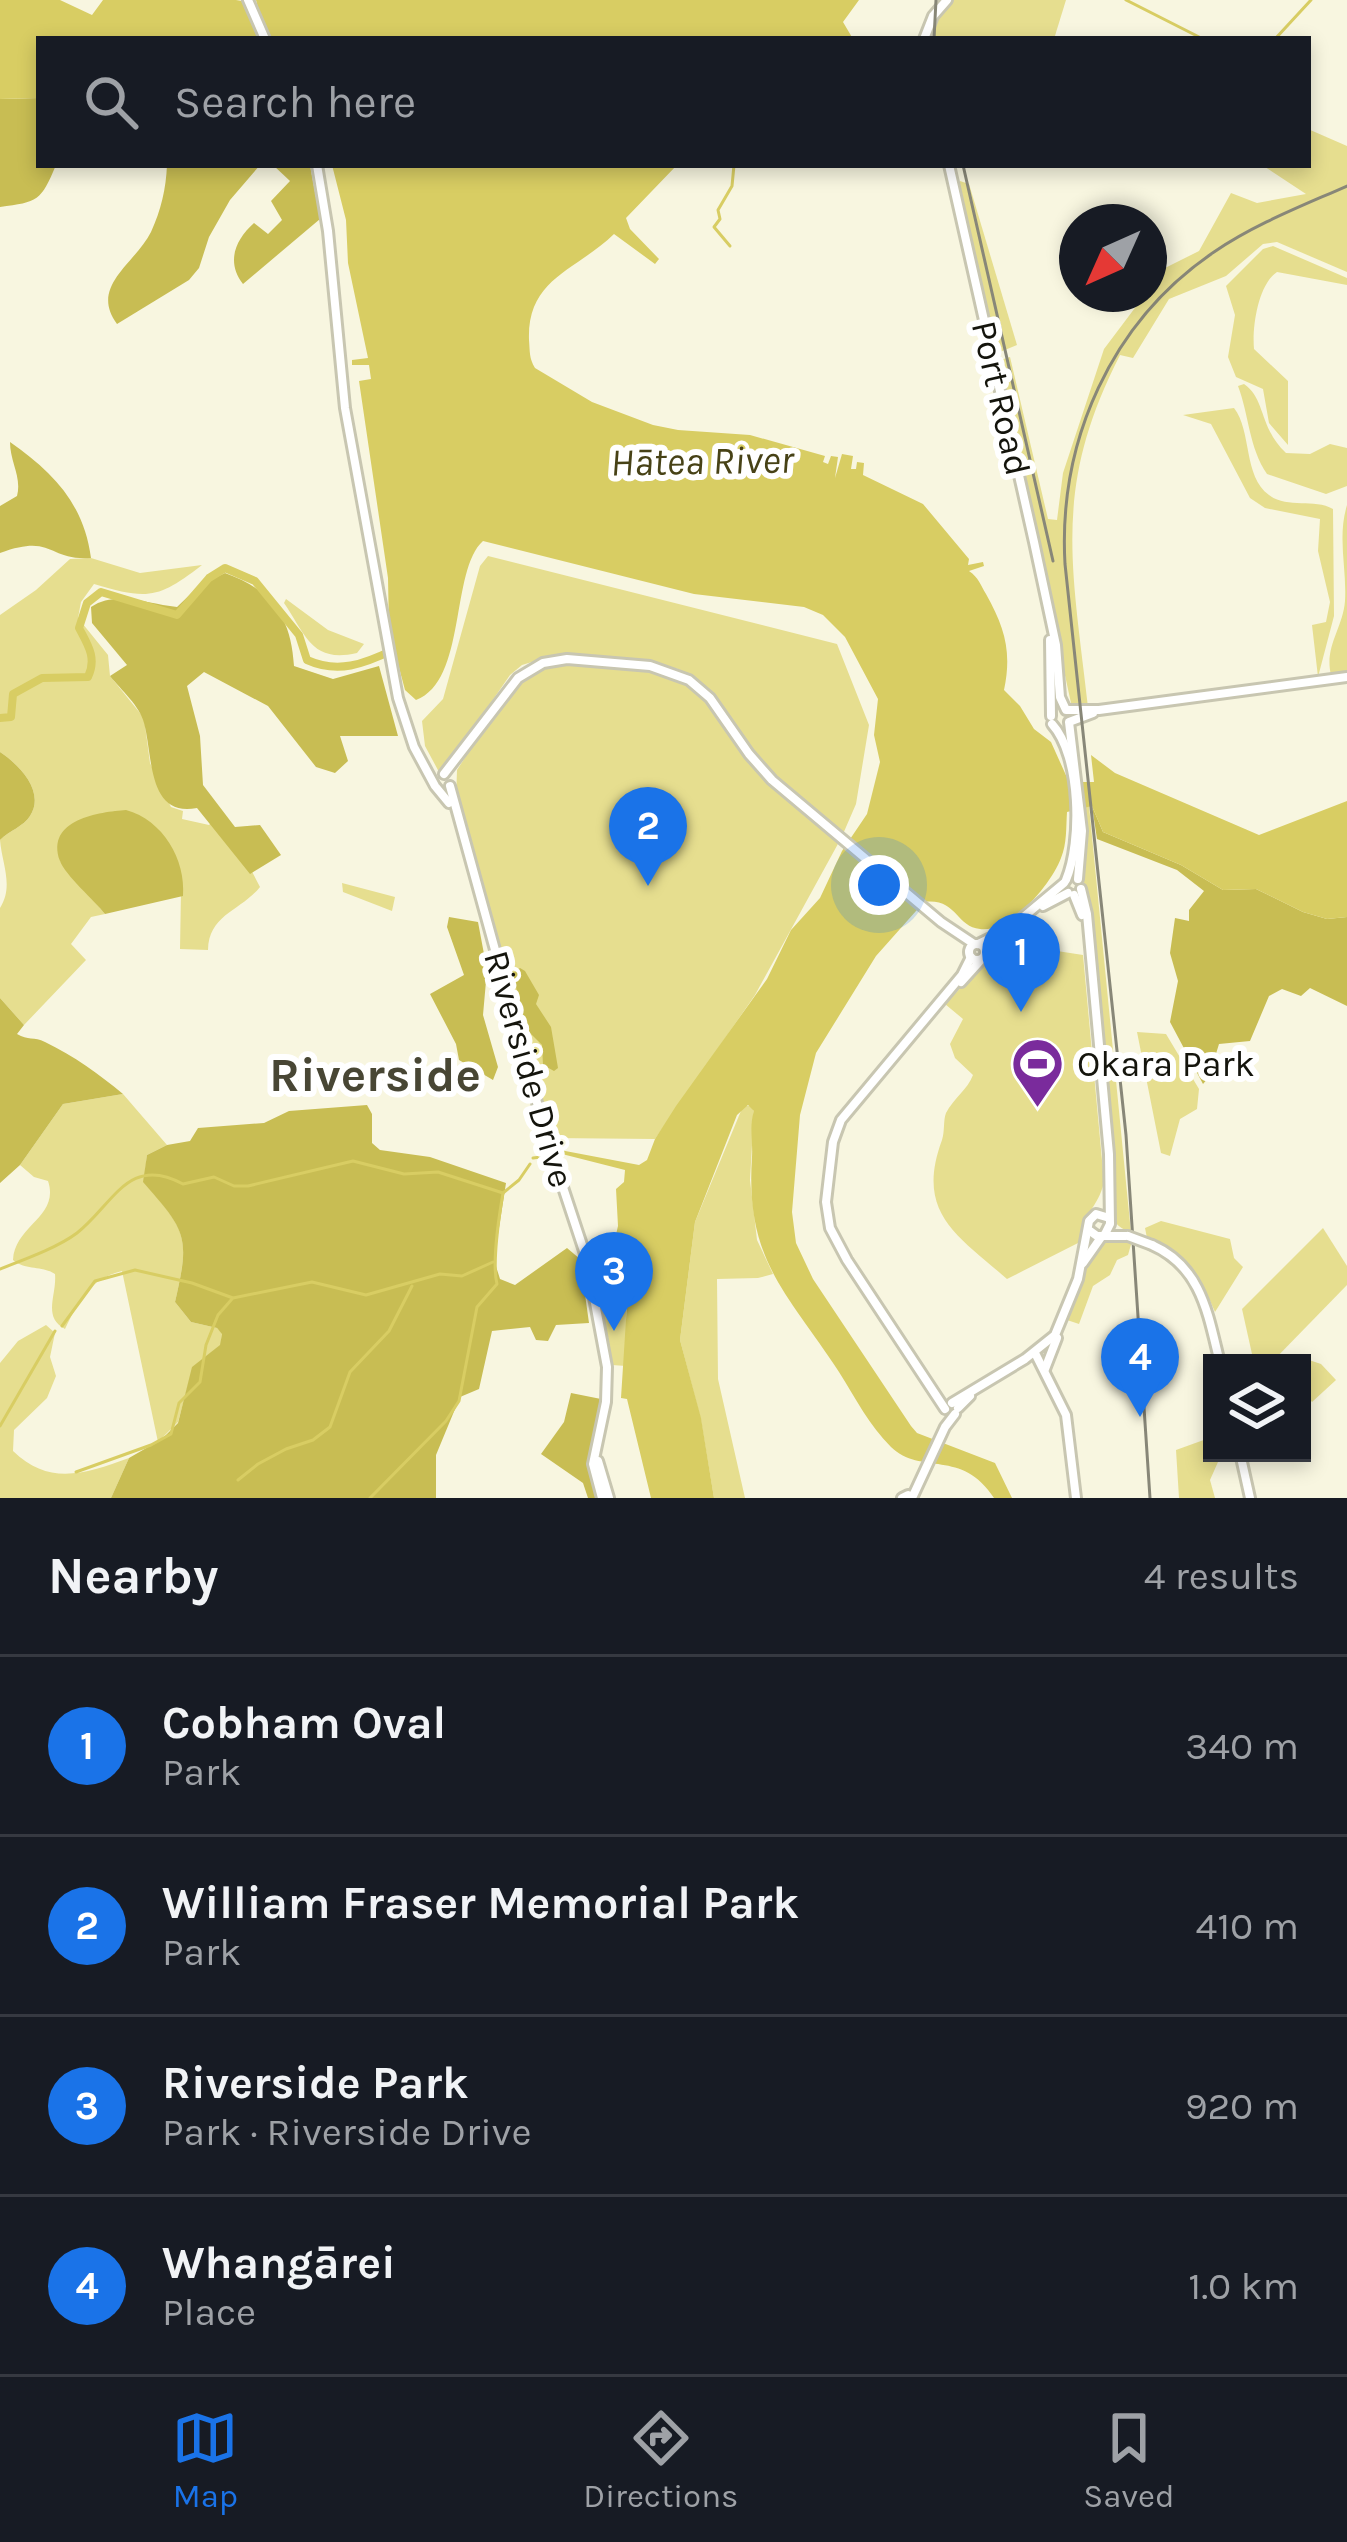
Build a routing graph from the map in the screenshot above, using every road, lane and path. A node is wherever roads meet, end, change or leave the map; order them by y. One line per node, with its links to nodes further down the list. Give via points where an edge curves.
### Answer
1 (248, 0): 3 (main road)
2 (947, 0): 4 (main road)
3 (263, 34)
4 (925, 36)
5 (317, 168): 14 (main road, Riverside Drive, via 345,408 400,709)
6 (950, 168): 7 (main road, Port Road)
7 (1051, 632): 9 (main road, Port Road); 11 (main road, Port Road)
8 (1347, 677): 10 (main road)
9 (1066, 710): 10 (main road); 11 (main road); 12 (main road, Port Road)
10 (1099, 710): 12 (main road)
11 (1051, 720): 12 (main road, via 1060,728); 13 (main road, Port Road)
12 (1069, 722): 13 (main road, Port Road)
13 (1073, 770): 15 (main road, Port Road, via 1079,820)
14 (443, 781): 16 (main road, via 514,682 543,663 662,668 702,689 763,772); 32 (main road, Riverside Drive, via 587,1260 608,1382 595,1479)
15 (1072, 887): 17 (main road); 18 (main road); 19 (main road, via 1086,928)
16 (940, 922): 17 (main road); 18 (main road)
17 (976, 944): 18 (main road)
18 (976, 956): 28 (main road, via 841,1120 826,1202 836,1243)
19 (1107, 1195): 20 (main road); 21 (main road)
20 (1092, 1216): 21 (main road); 22 (main road)
21 (1106, 1228): 22 (main road); 23 (main road); 26 (main road, bridge, via 1180,1261 1197,1282)
22 (1090, 1230): 23 (main road)
23 (1082, 1264): 24 (main road)
24 (1059, 1326): 25 (main road); 27 (main road)
25 (1035, 1352): 27 (main road); 28 (main road)
26 (1217, 1354)
27 (1045, 1371): 34 (main road, via 1066,1415)
28 (951, 1408): 30 (main road)
29 (1242, 1462): 35 (main road)
30 (922, 1473): 31 (main road); 33 (main road)
31 (906, 1497)
32 (606, 1498)
33 (923, 1498)
34 (1076, 1498)
35 (1250, 1498)

